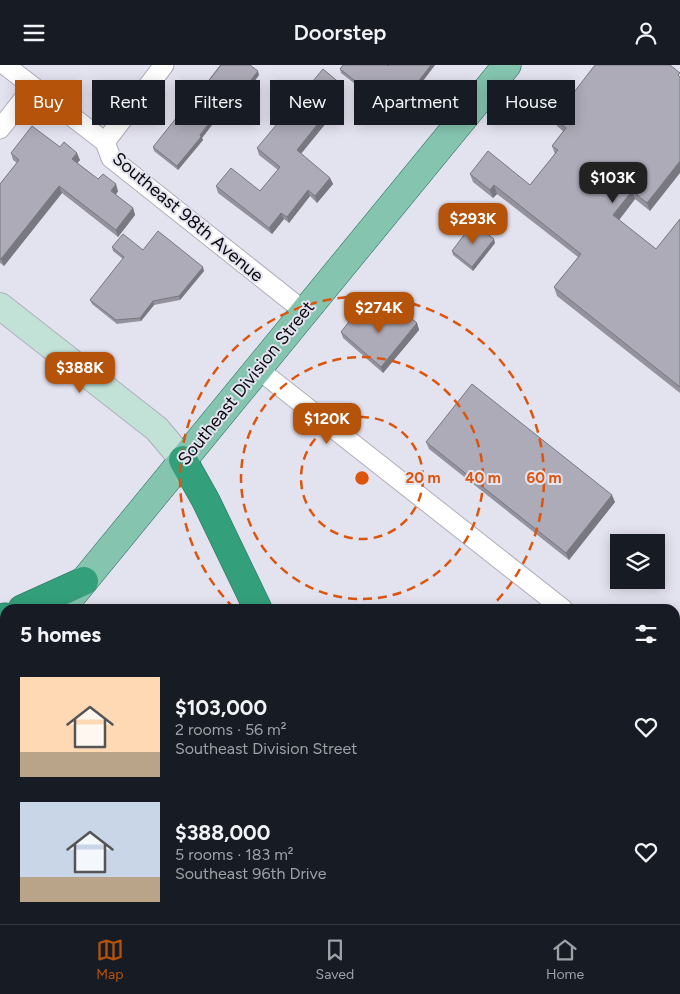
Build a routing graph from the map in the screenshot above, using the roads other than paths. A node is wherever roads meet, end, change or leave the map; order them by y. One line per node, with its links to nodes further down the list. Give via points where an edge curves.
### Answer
1 (5, 65): 4 (street, Southeast 98th Avenue)
2 (164, 65): 8 (street)
3 (507, 65): 10 (main road, Southeast Division Street)
4 (24, 80)
5 (15, 110): 7 (street)
6 (82, 125): 8 (street, Southeast 98th Avenue)
7 (0, 129)
8 (104, 142): 10 (street, Southeast 98th Avenue, via 111,157)
9 (0, 306): 12 (street, via 157,429)
10 (305, 311): 11 (main road, Southeast Division Street)
11 (258, 369): 12 (main road, Southeast Division Street); 17 (street)
12 (183, 461): 13 (main road, Southeast Division Street); 16 (highway)
13 (84, 581): 14 (highway); 15 (main road, Southeast Division Street)
14 (33, 604)
15 (65, 604)
16 (256, 604)
17 (557, 604)

